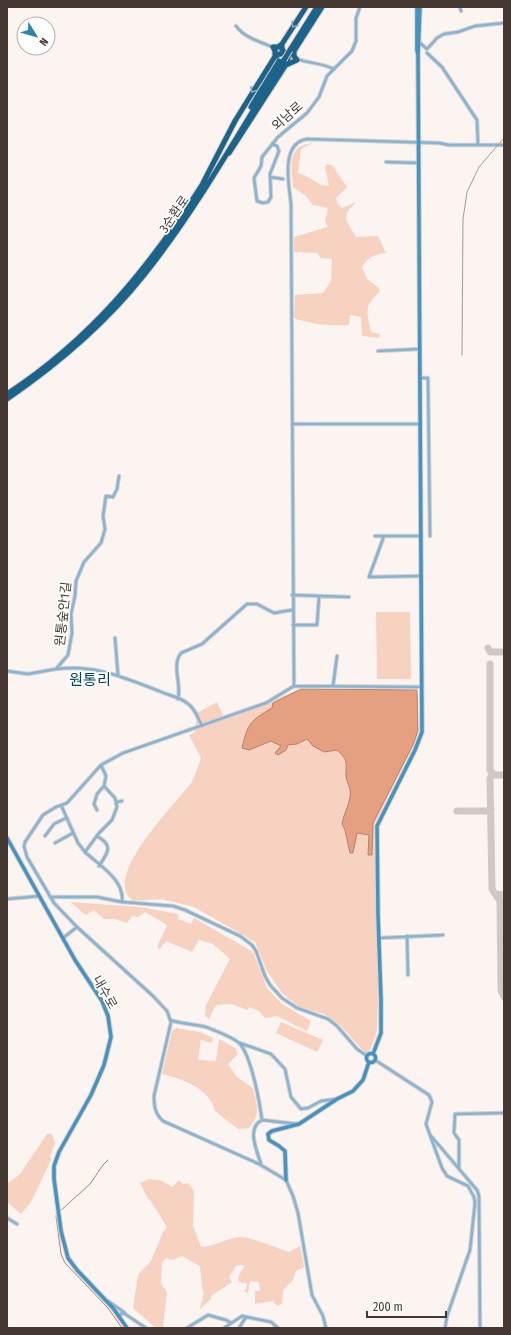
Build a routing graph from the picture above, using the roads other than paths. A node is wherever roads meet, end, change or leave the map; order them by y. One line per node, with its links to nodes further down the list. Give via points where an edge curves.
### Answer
1 (306, 7): 13 (highway, one-way to 13)
2 (313, 7): 15 (highway, 3순환로)
3 (317, 7): 15 (highway, 3순환로)
4 (322, 7): 15 (highway)
5 (360, 7): 22 (street, 외남로, via 356,18 355,45)
6 (417, 7): 18 (street)
7 (420, 7): 12 (street)
8 (460, 7): 9 (street)
9 (461, 11)
10 (504, 23): 12 (street, via 475,26 444,34 427,49)
11 (236, 26): 14 (street, via 246,37)
12 (420, 43): 18 (street)
13 (282, 44): 14 (highway); 17 (highway)
14 (273, 47): 17 (street); 19 (highway)
15 (291, 50): 17 (highway); 20 (highway); 21 (highway, 3순환로, bridge)
16 (427, 53): 25 (street, via 442,68 477,120)
17 (286, 54): 19 (highway, via 279,54); 20 (street); 21 (highway, via 288,58)
18 (418, 55): 23 (street)
19 (274, 58): 31 (highway, one-way to 31, via 235,121)
20 (297, 60): 21 (highway); 22 (street, via 320,63)
21 (284, 61): 31 (highway, 3순환로)
22 (334, 69): 24 (street, 외남로, via 326,79 312,108)
23 (419, 142): 25 (street); 28 (street); 37 (street, via 307,139 298,143 292,151 288,163 291,204)
24 (272, 144): 29 (street, via 279,151); 29 (street, 외남로, via 262,156 261,166 254,178 257,201 265,203 270,199)
25 (478, 145): 26 (street)
26 (504, 145)
27 (386, 162): 28 (street)
28 (419, 163): 32 (street)
29 (270, 177): 30 (street)
30 (283, 179)
31 (205, 184): 35 (highway, 3순환로, via 122,295 70,347); 36 (highway, 3순환로, via 157,258 108,315 64,356)
32 (420, 348): 33 (street); 34 (street)
33 (378, 351)
34 (420, 378): 38 (street); 43 (street, via 428,378)
35 (7, 394)
36 (7, 399)
37 (292, 424): 38 (street); 45 (street)
38 (421, 424): 42 (street)
39 (118, 476): 52 (street, 원통숲안1길, via 115,494 113,497 106,496 103,516 105,529 101,543 84,562 77,578 71,614 70,649 65,660)
40 (375, 536): 41 (street)
41 (384, 536): 42 (street); 44 (street, via 369,577)
42 (422, 536): 44 (street)
43 (430, 536)
44 (421, 576): 57 (street)
45 (292, 595): 46 (street); 48 (street)
46 (319, 597): 47 (street); 49 (street, via 317,625)
47 (349, 597)
48 (292, 610): 49 (street); 58 (street, via 274,613 257,604 248,604 202,644 181,653 176,664 180,687)
49 (293, 624): 55 (street)
50 (115, 638): 54 (street)
51 (337, 656): 56 (street)
52 (56, 669): 53 (street, via 28,674); 54 (street, via 100,670)
53 (7, 671)
54 (118, 675): 58 (street)
55 (294, 686): 56 (street); 59 (street, via 266,703)
56 (333, 686): 57 (street)
57 (421, 687): 82 (street, via 422,732 377,826)
58 (178, 699): 59 (street, via 191,706)
59 (202, 726): 60 (street, via 123,753)
60 (101, 765): 61 (street, via 106,776); 64 (street, via 73,798)
61 (104, 786): 63 (street); 65 (street, via 97,794 94,804)
62 (122, 800): 63 (street)
63 (117, 802): 69 (street, via 112,820)
64 (61, 805): 66 (street); 75 (street, via 43,815 24,846)
65 (97, 810)
66 (66, 818): 67 (street); 68 (street, via 54,824)
67 (73, 833): 71 (street); 72 (street)
68 (45, 836)
69 (97, 836): 72 (street); 73 (street, via 104,840 108,848 108,853)
70 (7, 838): 74 (street, 내수로)
71 (55, 844)
72 (85, 852): 73 (street)
73 (99, 866): 77 (street, via 118,882 123,895)
74 (40, 896): 76 (street); 81 (street, 내수로)
75 (50, 897): 77 (street, via 97,897); 78 (street)
76 (7, 899)
77 (122, 902): 87 (street, via 173,906 240,936 252,945 264,976 282,998 297,1008 328,1019 357,1050)
78 (77, 927): 81 (street); 84 (street, via 154,996 167,1011)
79 (443, 935): 80 (street)
80 (407, 936): 82 (street); 83 (street)
81 (63, 938): 100 (street, 내수로, via 105,1006 111,1032 110,1045 100,1075 56,1161 54,1179 64,1247 68,1258)
82 (379, 938): 86 (street, via 381,1033)
83 (408, 975)
84 (170, 1020): 85 (street, via 213,1030); 95 (street, via 154,1096 156,1113 163,1121)
85 (239, 1043): 90 (street, via 271,1054 285,1070 291,1097 301,1109); 92 (street, via 256,1087)
86 (373, 1054): 87 (street); 88 (street)
87 (367, 1056): 89 (street)
88 (375, 1060): 89 (street); 94 (street, via 429,1095 432,1102 426,1120)
89 (369, 1062): 90 (street, via 360,1085)
90 (337, 1098): 93 (street)
91 (504, 1113): 96 (street, via 455,1114 454,1133 459,1140)
92 (262, 1120): 93 (street); 95 (street, via 253,1130)
93 (299, 1124): 97 (street, via 268,1134 269,1140 285,1152)
94 (429, 1134): 96 (street); 112 (street, via 444,1172 468,1186 474,1197 470,1250)
95 (261, 1165): 97 (street)
96 (459, 1170): 113 (street, via 477,1190 479,1196)
97 (286, 1180): 111 (street, via 298,1213 312,1295)
98 (7, 1218): 99 (street)
99 (17, 1224)
100 (105, 1299): 101 (street); 102 (street)
101 (125, 1314): 102 (street); 106 (street)
102 (119, 1316): 105 (street)
103 (246, 1317): 104 (street); 109 (street); 110 (street, via 271,1322)
104 (231, 1323): 107 (street, via 208,1315); 108 (street)
105 (127, 1328)
106 (146, 1328)
107 (187, 1328)
108 (224, 1328)
109 (239, 1328)
110 (278, 1328)
111 (326, 1328)
112 (445, 1328)
113 (480, 1328)

